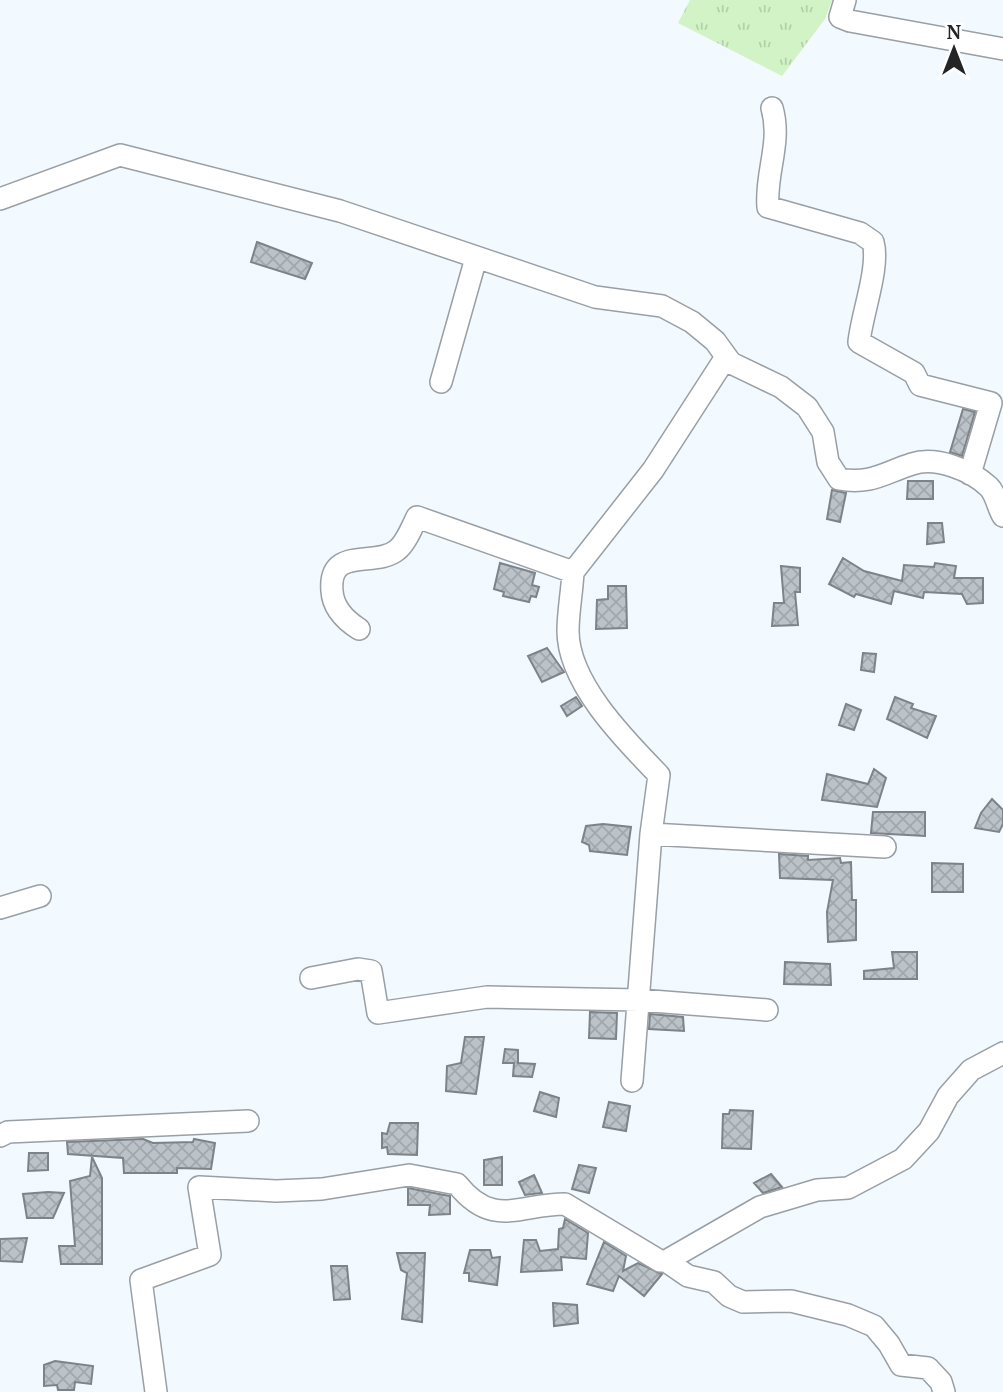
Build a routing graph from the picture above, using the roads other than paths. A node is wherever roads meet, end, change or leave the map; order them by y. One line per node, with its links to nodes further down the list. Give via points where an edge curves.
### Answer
1 (845, 0): 2 (street, via 840,17)
2 (1003, 49)
3 (772, 108): 8 (street, via 778,127 768,207 860,233 873,242 877,257 859,342 914,373 920,385 991,403)
4 (0, 199): 5 (street, via 120,155 340,211)
5 (476, 258): 6 (street, via 596,297 662,306 692,322); 7 (street)
6 (726, 357): 8 (street, via 807,407 823,432 828,462 839,479 859,483 916,463 943,463); 10 (street, via 653,470)
7 (441, 382)
8 (970, 474): 9 (street, via 991,488)
9 (1002, 518)
10 (573, 572): 11 (street, via 417,517 398,549 338,566 331,584 332,600 345,620); 12 (street, via 568,634 574,661 601,710 659,775)
11 (359, 629)
12 (651, 834): 13 (street); 17 (street)
13 (885, 847)
14 (40, 896): 15 (street)
15 (0, 908)
16 (311, 978): 17 (street, via 371,971 378,1013 487,997)
17 (639, 1000): 18 (street); 20 (street)
18 (767, 1010)
19 (1003, 1053): 23 (street, via 971,1070 903,1160 848,1188 817,1190 760,1207)
20 (632, 1081)
21 (248, 1121): 22 (street, via 8,1132)
22 (0, 1136)
23 (666, 1261): 24 (street, via 565,1204 517,1212 492,1209 471,1202 457,1184 409,1175 322,1189 199,1187 210,1255 141,1280); 25 (street, via 688,1276 714,1282 743,1302 791,1301 874,1326 901,1365 928,1368)
24 (156, 1392)
25 (944, 1392)

